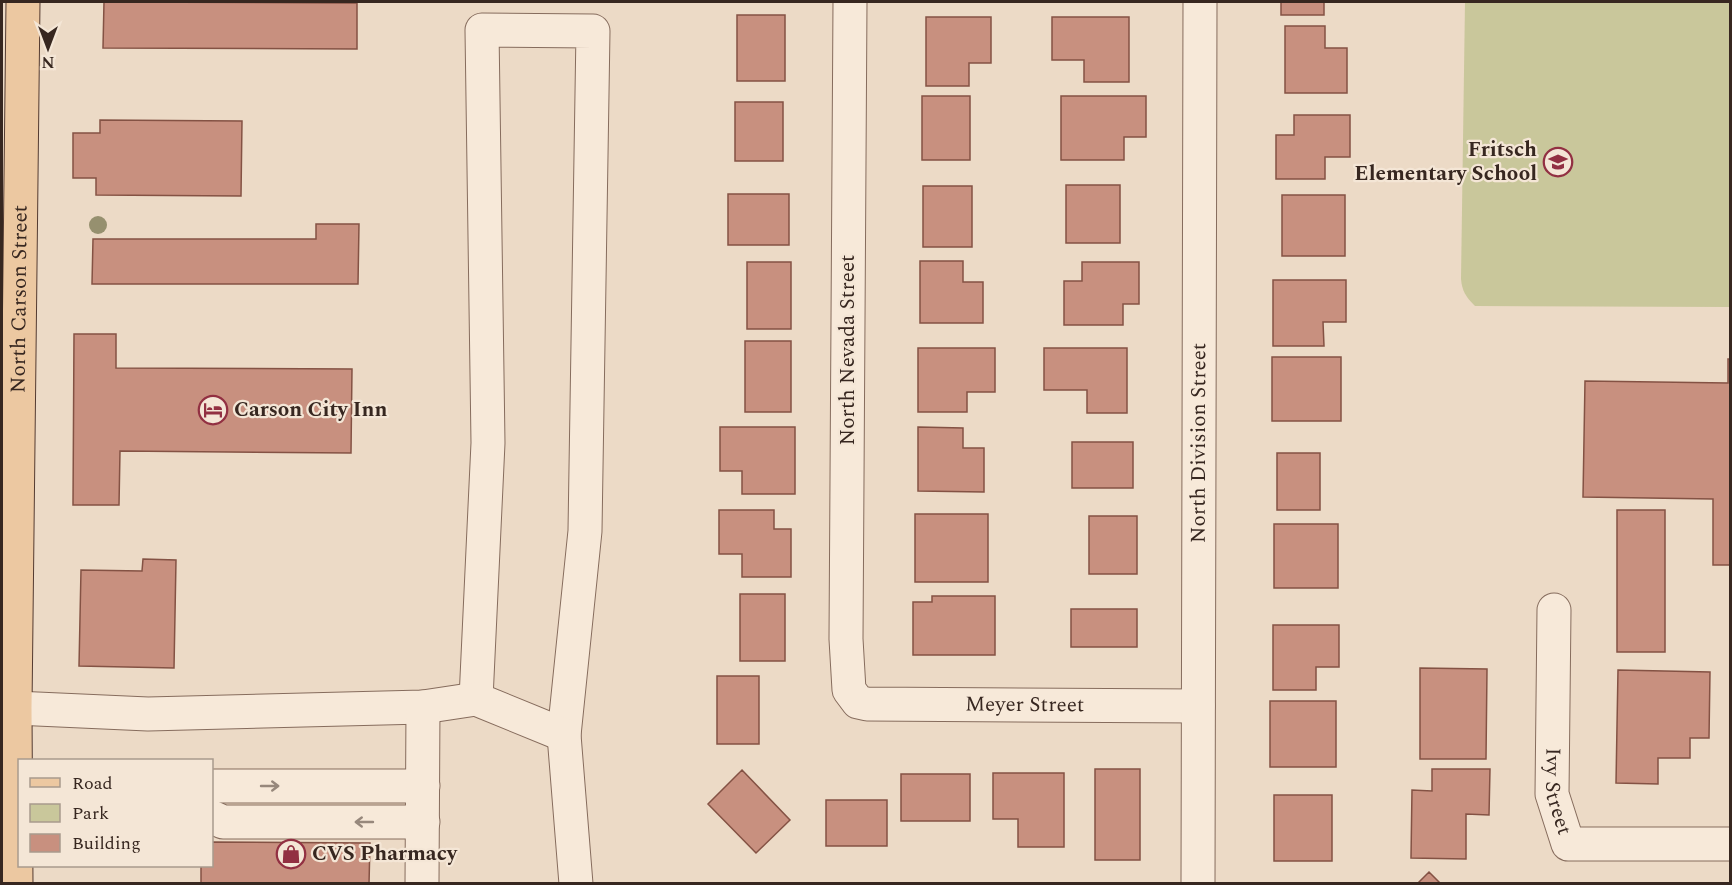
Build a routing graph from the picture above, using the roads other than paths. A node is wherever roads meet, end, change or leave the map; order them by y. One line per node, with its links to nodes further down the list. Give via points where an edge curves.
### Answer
1 (23, 2): 9 (main road, North Carson Street)
2 (850, 2): 5 (street, North Nevada Street, via 846,639 849,690)
3 (1200, 2): 7 (street, North Division Street)
4 (1554, 610): 15 (street, Ivy Street, via 1552,794 1568,844)
5 (855, 696): 7 (street, Meyer Street, via 858,702 867,704)
6 (476, 699): 8 (street); 10 (street); 10 (street, via 488,443 482,30 593,31 585,531)
7 (1198, 706): 19 (street, North Division Street)
8 (423, 707): 9 (street, via 148,714); 12 (street)
9 (15, 708): 16 (main road, North Carson Street)
10 (564, 735): 18 (street)
11 (213, 786): 12 (street, one-way to 12)
12 (423, 786): 14 (street)
13 (213, 817): 14 (street, one-way to 13, via 223,822)
14 (423, 822): 17 (street)
15 (1731, 844)
16 (16, 884)
17 (422, 884)
18 (576, 884)
19 (1198, 884)

